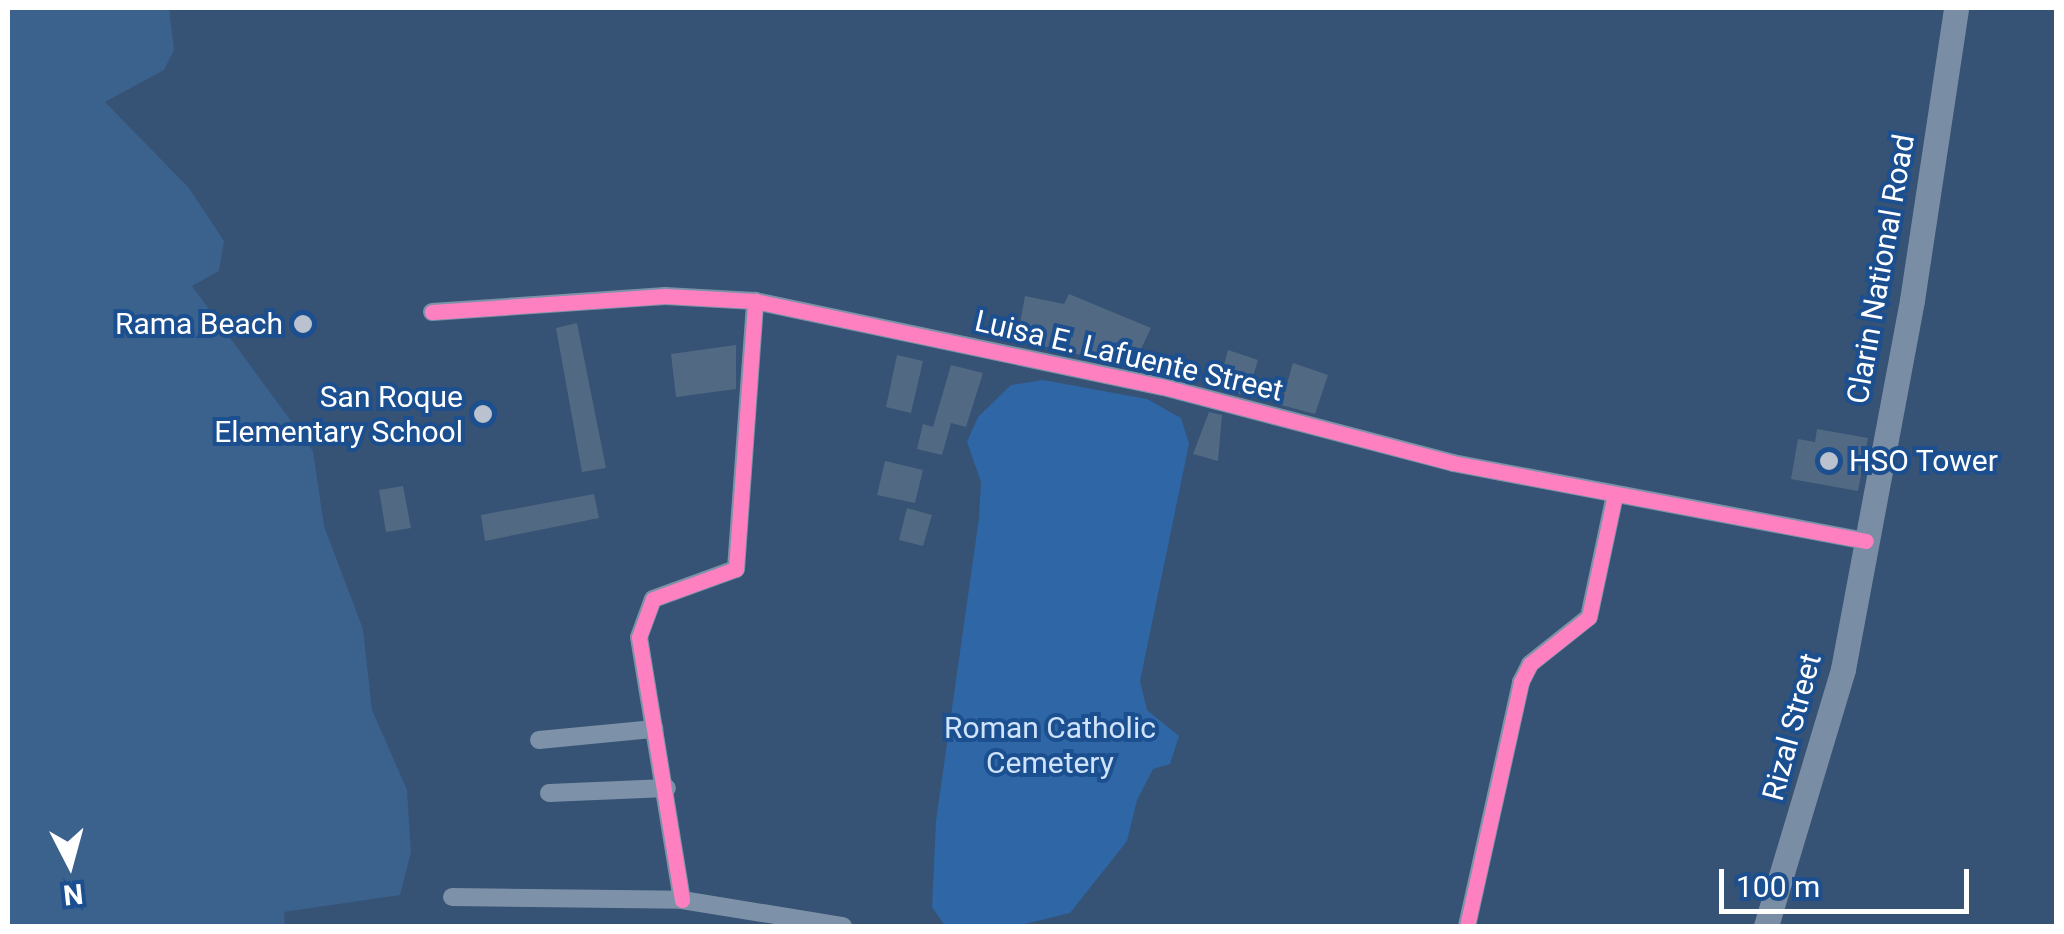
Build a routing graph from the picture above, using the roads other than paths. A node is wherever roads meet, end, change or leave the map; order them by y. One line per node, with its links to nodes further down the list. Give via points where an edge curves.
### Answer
1 (1956, 8): 5 (main road, Clarin National Road)
2 (755, 300): 3 (street, Luisa E. Lafuente Street, via 665,296); 4 (street, Luisa E. Lafuente Street, via 1160,386 1328,434); 6 (street, via 741,553 724,578 670,589 644,616 638,658)
3 (432, 312)
4 (1615, 495): 5 (street, Luisa E. Lafuente Street); 13 (street, via 1589,617 1530,664 1521,682)
5 (1866, 540): 14 (main road, Rizal Street, via 1833,710)
6 (654, 729): 7 (street); 8 (street)
7 (540, 740)
8 (667, 788): 9 (street); 11 (street)
9 (549, 793)
10 (452, 896): 11 (street)
11 (682, 900): 12 (street)
12 (843, 926)
13 (1467, 926)
14 (1766, 926)

